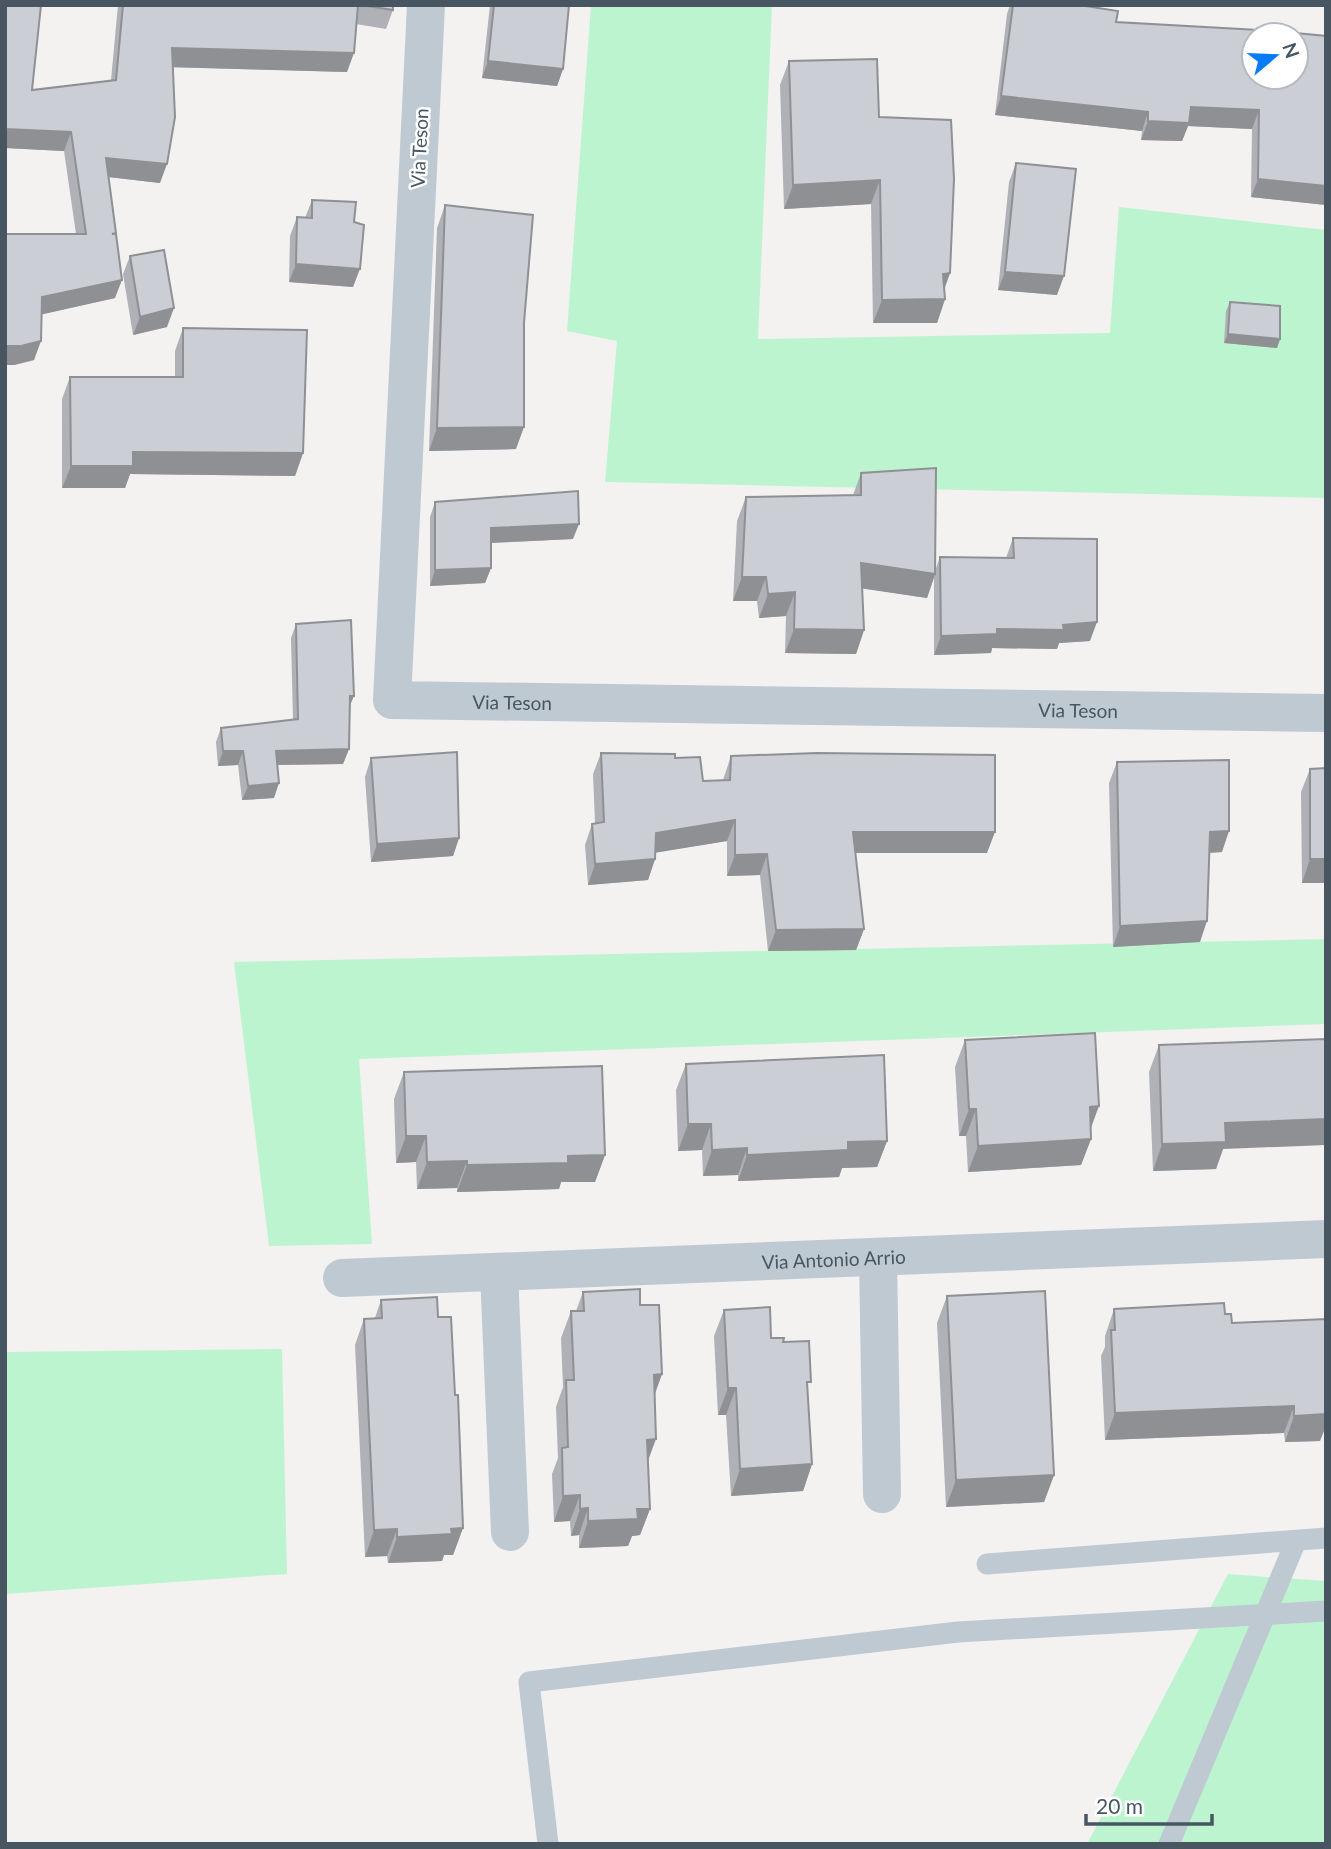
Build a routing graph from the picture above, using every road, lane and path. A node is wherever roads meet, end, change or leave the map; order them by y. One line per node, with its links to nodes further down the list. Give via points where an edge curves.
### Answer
1 (426, 5): 2 (street, Via Teson, via 393,700)
2 (1326, 713)
3 (1326, 1239): 4 (street, Via Antonio Arrio)
4 (878, 1258): 5 (street, Via Antonio Arrio); 7 (street)
5 (499, 1272): 6 (street, Via Antonio Arrio); 8 (street)
6 (342, 1278)
7 (882, 1494)
8 (510, 1532)
9 (1326, 1538): 10 (lane)
10 (1296, 1541): 11 (lane); 13 (lane)
11 (987, 1564)
12 (1326, 1611): 13 (lane)
13 (1268, 1614): 14 (lane, via 958,1632 529,1682); 15 (lane)
14 (548, 1844)
15 (1170, 1844)

